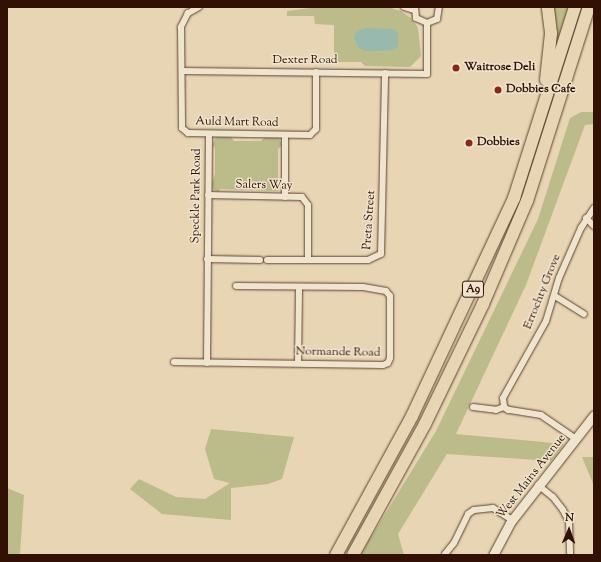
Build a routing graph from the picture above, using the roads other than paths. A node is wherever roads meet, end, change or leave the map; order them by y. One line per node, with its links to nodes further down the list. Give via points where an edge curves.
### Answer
1 (199, 7): 9 (street, Auld Mart Road, via 188,13 182,27)
2 (404, 7): 6 (street)
3 (439, 7): 8 (street, via 437,19)
4 (548, 7): 12 (highway, A9, via 550,56)
5 (575, 7): 12 (highway, A9)
6 (415, 8): 8 (street, via 416,18)
7 (589, 8): 39 (highway, A9, via 527,201 483,304 425,424)
8 (427, 24): 11 (street, Dexter Road, via 427,74)
9 (182, 71): 10 (street, Dexter Road); 13 (street, Auld Mart Road, via 182,128 188,134)
10 (316, 72): 11 (street, Dexter Road); 14 (street, Auld Mart Road, via 316,129 310,135)
11 (385, 73): 23 (street, Preta Street, via 381,254 368,260)
12 (539, 120): 38 (highway, A9, via 514,198 470,296 412,416)
13 (209, 134): 14 (street, Auld Mart Road); 15 (street, Speckle Park Road)
14 (285, 134): 16 (street)
15 (208, 195): 16 (street, Salers Way); 20 (street, Speckle Park Road)
16 (285, 197): 23 (street, Salers Way, via 302,197 308,205)
17 (594, 208): 18 (street, Errochty Grove)
18 (586, 218): 19 (street); 26 (street, Errochty Grove, via 559,278)
19 (594, 226)
20 (207, 259): 21 (street, Speckle Park Road); 29 (street, Speckle Park Road)
21 (260, 260)
22 (267, 260): 23 (street, Preta Street)
23 (308, 260)
24 (236, 286): 25 (street, Normande Road)
25 (299, 288): 30 (street); 30 (street, Normande Road, via 363,287 386,291 390,296 390,358 383,365)
26 (555, 296): 27 (street); 32 (street, Errochty Grove, via 546,321 506,390 503,398)
27 (584, 314)
28 (174, 362): 29 (street, Normande Road)
29 (206, 363): 30 (street, Normande Road)
30 (298, 363)
31 (473, 407): 32 (street, via 496,410)
32 (504, 407): 34 (street, via 516,413 541,415)
33 (594, 415): 34 (street, West Mains Avenue)
34 (576, 439): 35 (street, West Mains Avenue)
35 (538, 485): 36 (street, West Mains Avenue); 41 (street, via 553,497 569,522)
36 (512, 520): 37 (street, via 493,508 474,510 468,514 454,543); 40 (street, West Mains Avenue)
37 (445, 554)
38 (336, 555)
39 (353, 555)
40 (493, 555)
41 (570, 555)

